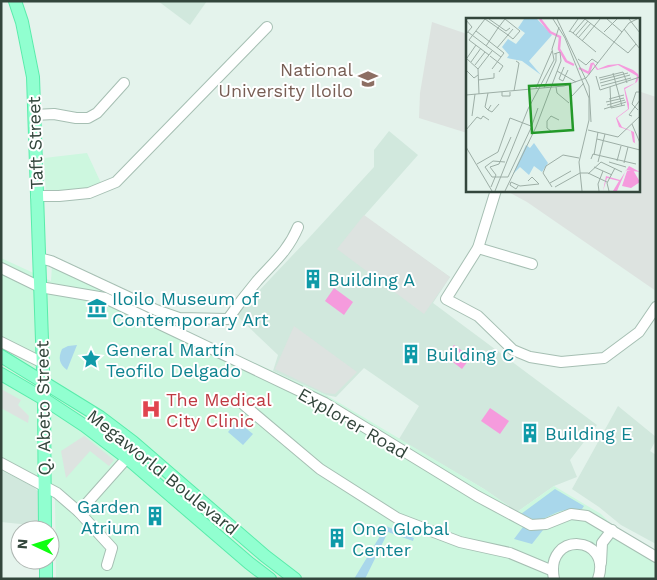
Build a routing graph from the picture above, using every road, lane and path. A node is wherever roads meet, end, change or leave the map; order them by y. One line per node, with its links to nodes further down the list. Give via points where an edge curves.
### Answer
1 (15, 1): 4 (main road, Taft Street, via 33,78)
2 (267, 27): 6 (street, via 116,182 89,193)
3 (124, 83): 4 (street, via 97,113 88,118 54,114)
4 (34, 116): 6 (main road, Taft Street)
5 (496, 191): 8 (street)
6 (36, 196): 9 (main road, Taft Street)
7 (298, 227): 9 (street, via 276,263 256,282 228,319 179,318)
8 (478, 248): 10 (street); 13 (street, via 446,299 478,316 513,350 530,357 561,362 604,358 639,332)
9 (39, 258): 12 (main road, Taft Street)
10 (532, 264)
11 (1, 268): 12 (street, Explorer Road)
12 (40, 287): 16 (main road, Q. Abeto Street); 28 (street, Explorer Road, via 105,298 325,403 477,496 531,525 546,524 571,514 587,516)
13 (656, 307)
14 (1, 342): 16 (street)
15 (6, 358): 17 (main road, via 13,372 8,376); 18 (main road, Megaworld Boulevard)
16 (43, 363): 18 (main road, Q. Abeto Street)
17 (2, 375): 19 (main road, Megaworld Boulevard)
18 (43, 381): 19 (main road, Q. Abeto Street); 21 (main road, Megaworld Boulevard)
19 (44, 399): 22 (main road, Megaworld Boulevard); 25 (main road, Q. Abeto Street)
20 (244, 406): 32 (street, via 320,469 398,518 460,542 510,553)
21 (93, 412): 22 (main road, via 87,410 82,413); 34 (main road, Megaworld Boulevard)
22 (83, 424): 23 (main road, Megaworld Boulevard)
23 (127, 458): 26 (street); 33 (main road, Megaworld Boulevard)
24 (1, 463): 25 (street)
25 (44, 486): 26 (street, via 58,492); 27 (main road, Q. Abeto Street)
26 (79, 512): 31 (street, via 112,548)
27 (45, 520)
28 (612, 530): 29 (street, Explorer Road); 30 (street, via 602,544)
29 (656, 557)
30 (601, 563): 32 (street, via 586,545 572,544 555,557); 35 (street)
31 (107, 565)
32 (553, 575)
33 (270, 579)
34 (295, 579)
35 (598, 579)

